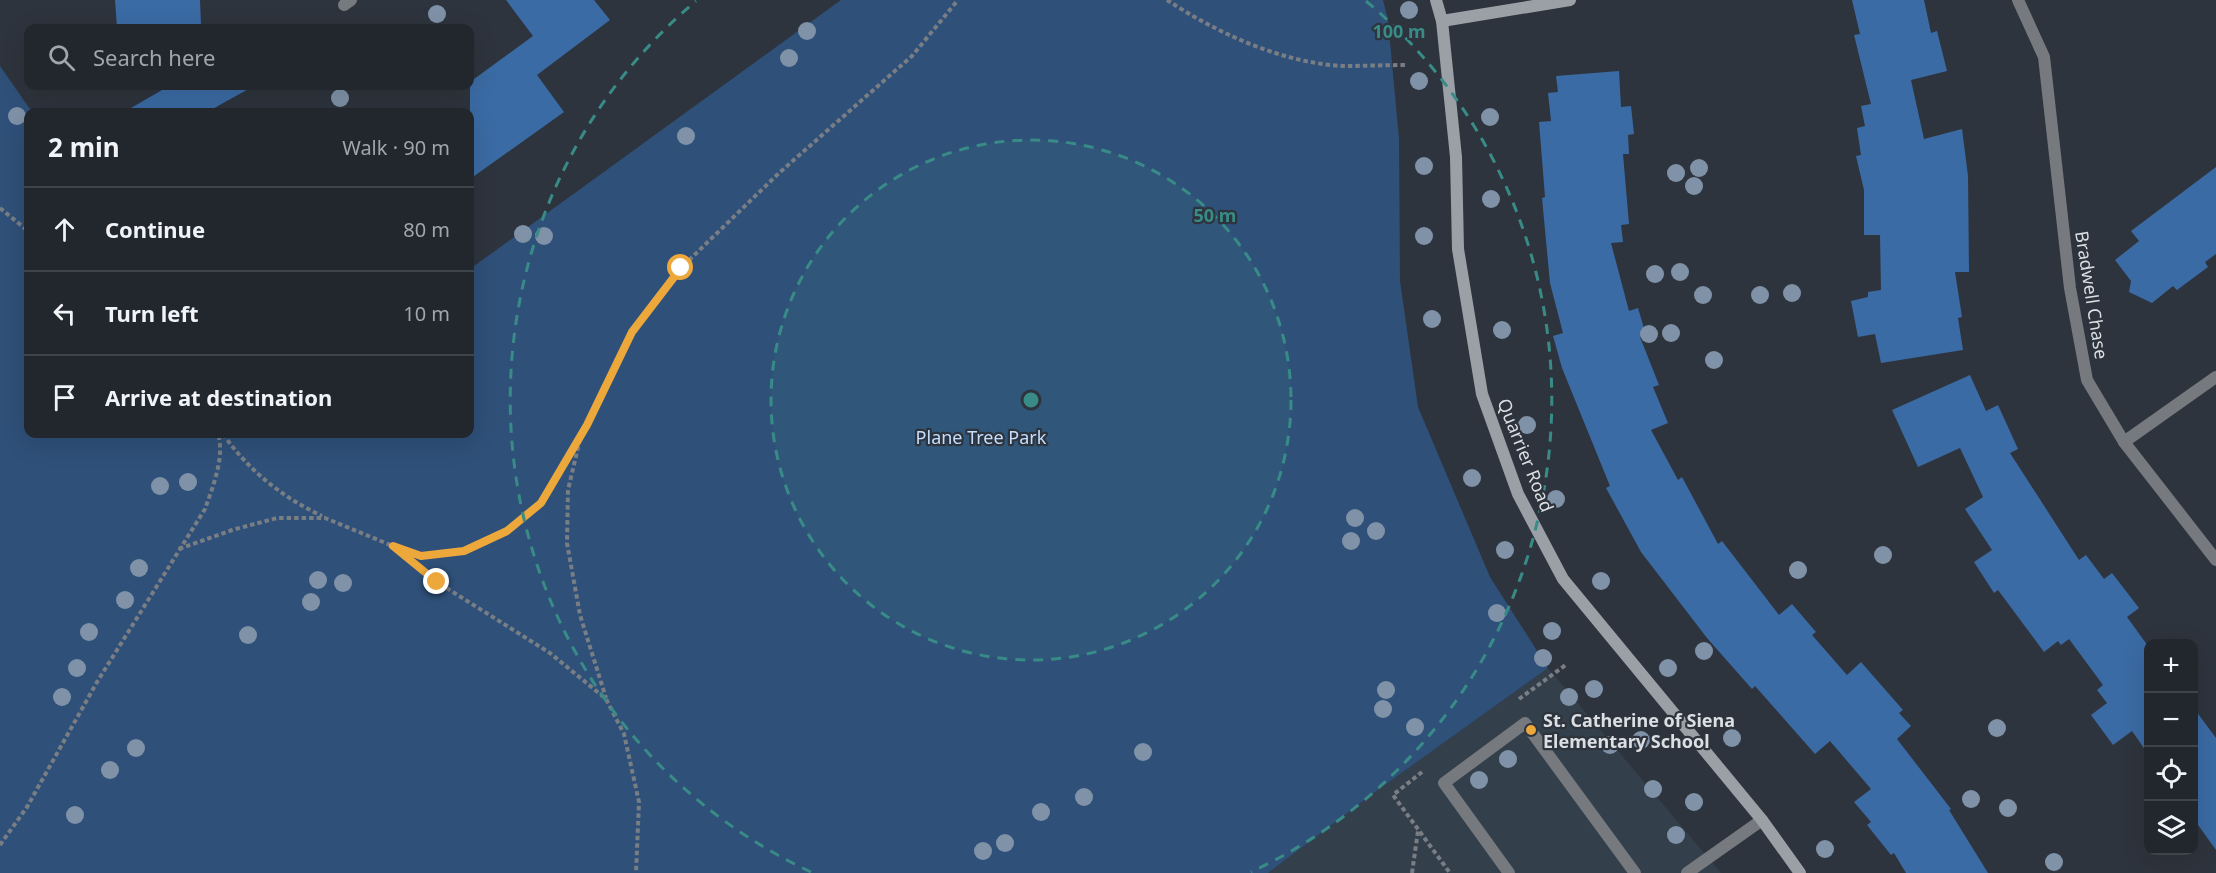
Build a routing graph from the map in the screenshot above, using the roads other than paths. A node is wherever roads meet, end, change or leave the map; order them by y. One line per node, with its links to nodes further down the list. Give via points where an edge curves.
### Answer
1 (1436, 0): 4 (street, Quarrier Road)
2 (1570, 0): 4 (street)
3 (2018, 0): 6 (street, Bradwell Chase, via 2044,57 2070,288 2087,380)
4 (1442, 21): 8 (street, Quarrier Road, via 1456,157 1458,249 1482,394 1518,494 1563,579)
5 (2216, 377): 6 (street)
6 (2124, 442): 7 (street, Bradwell Chase)
7 (2216, 560)
8 (1762, 820): 11 (street); 12 (street, Quarrier Road)
9 (1509, 873): 10 (street, via 1444,783 1525,723)
10 (1635, 873)
11 (1687, 873)
12 (1800, 873)

